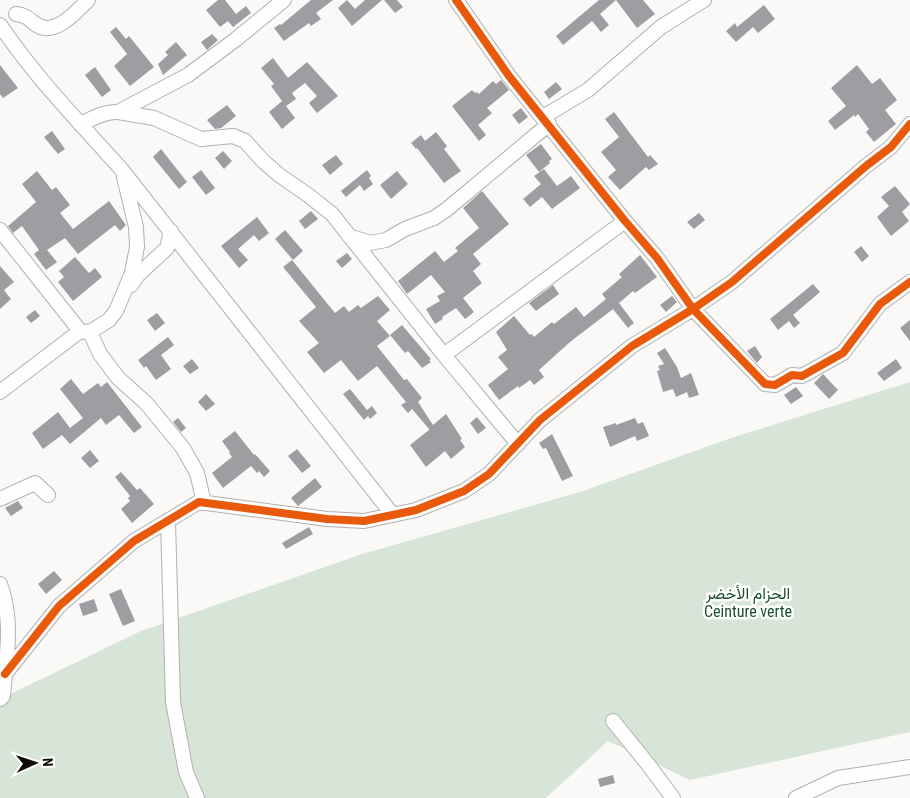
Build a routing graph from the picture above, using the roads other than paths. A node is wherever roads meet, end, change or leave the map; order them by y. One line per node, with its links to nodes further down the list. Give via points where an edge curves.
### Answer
1 (88, 0): 5 (street, via 60,25 48,28)
2 (284, 0): 7 (street, via 188,75)
3 (456, 0): 8 (street, via 509,76)
4 (704, 0): 8 (street, via 661,28)
5 (16, 14)
6 (0, 25): 9 (street)
7 (118, 112): 9 (street); 15 (street, via 154,118 201,139 233,136 245,140 263,161 332,214)
8 (546, 121): 12 (street); 15 (street, via 434,218 386,240 370,243)
9 (80, 124): 11 (street)
10 (910, 124): 18 (street, via 891,147 732,282)
11 (122, 170): 14 (street); 17 (street, via 133,207 137,247 132,273)
12 (625, 221): 18 (street, via 657,258); 20 (street)
13 (0, 230): 19 (street)
14 (170, 231): 17 (street, via 167,248 138,275); 26 (street)
15 (349, 236): 20 (street)
16 (910, 282): 18 (street, via 880,304 843,353 802,376 792,376 775,385 765,384)
17 (119, 302): 19 (street, via 109,320)
18 (693, 309): 22 (street, via 632,346 540,420)
19 (85, 332): 21 (street); 25 (street, via 118,378 146,402 183,448 197,473)
20 (444, 355): 22 (street)
21 (0, 392)
22 (518, 444): 26 (street, via 489,474 464,490 416,510)
23 (48, 495): 24 (street, via 35,483)
24 (0, 499)
25 (204, 503): 26 (street, via 327,519 364,520); 27 (street, via 199,502)
26 (392, 514)
27 (168, 521): 29 (street, via 134,540 59,606); 33 (street, via 172,702 186,772)
28 (0, 584): 29 (street, via 9,638)
29 (5, 674): 30 (street)
30 (0, 699)
31 (613, 721): 34 (street)
32 (910, 768): 35 (street, via 838,778)
33 (197, 798)
34 (672, 798)
35 (796, 798)

